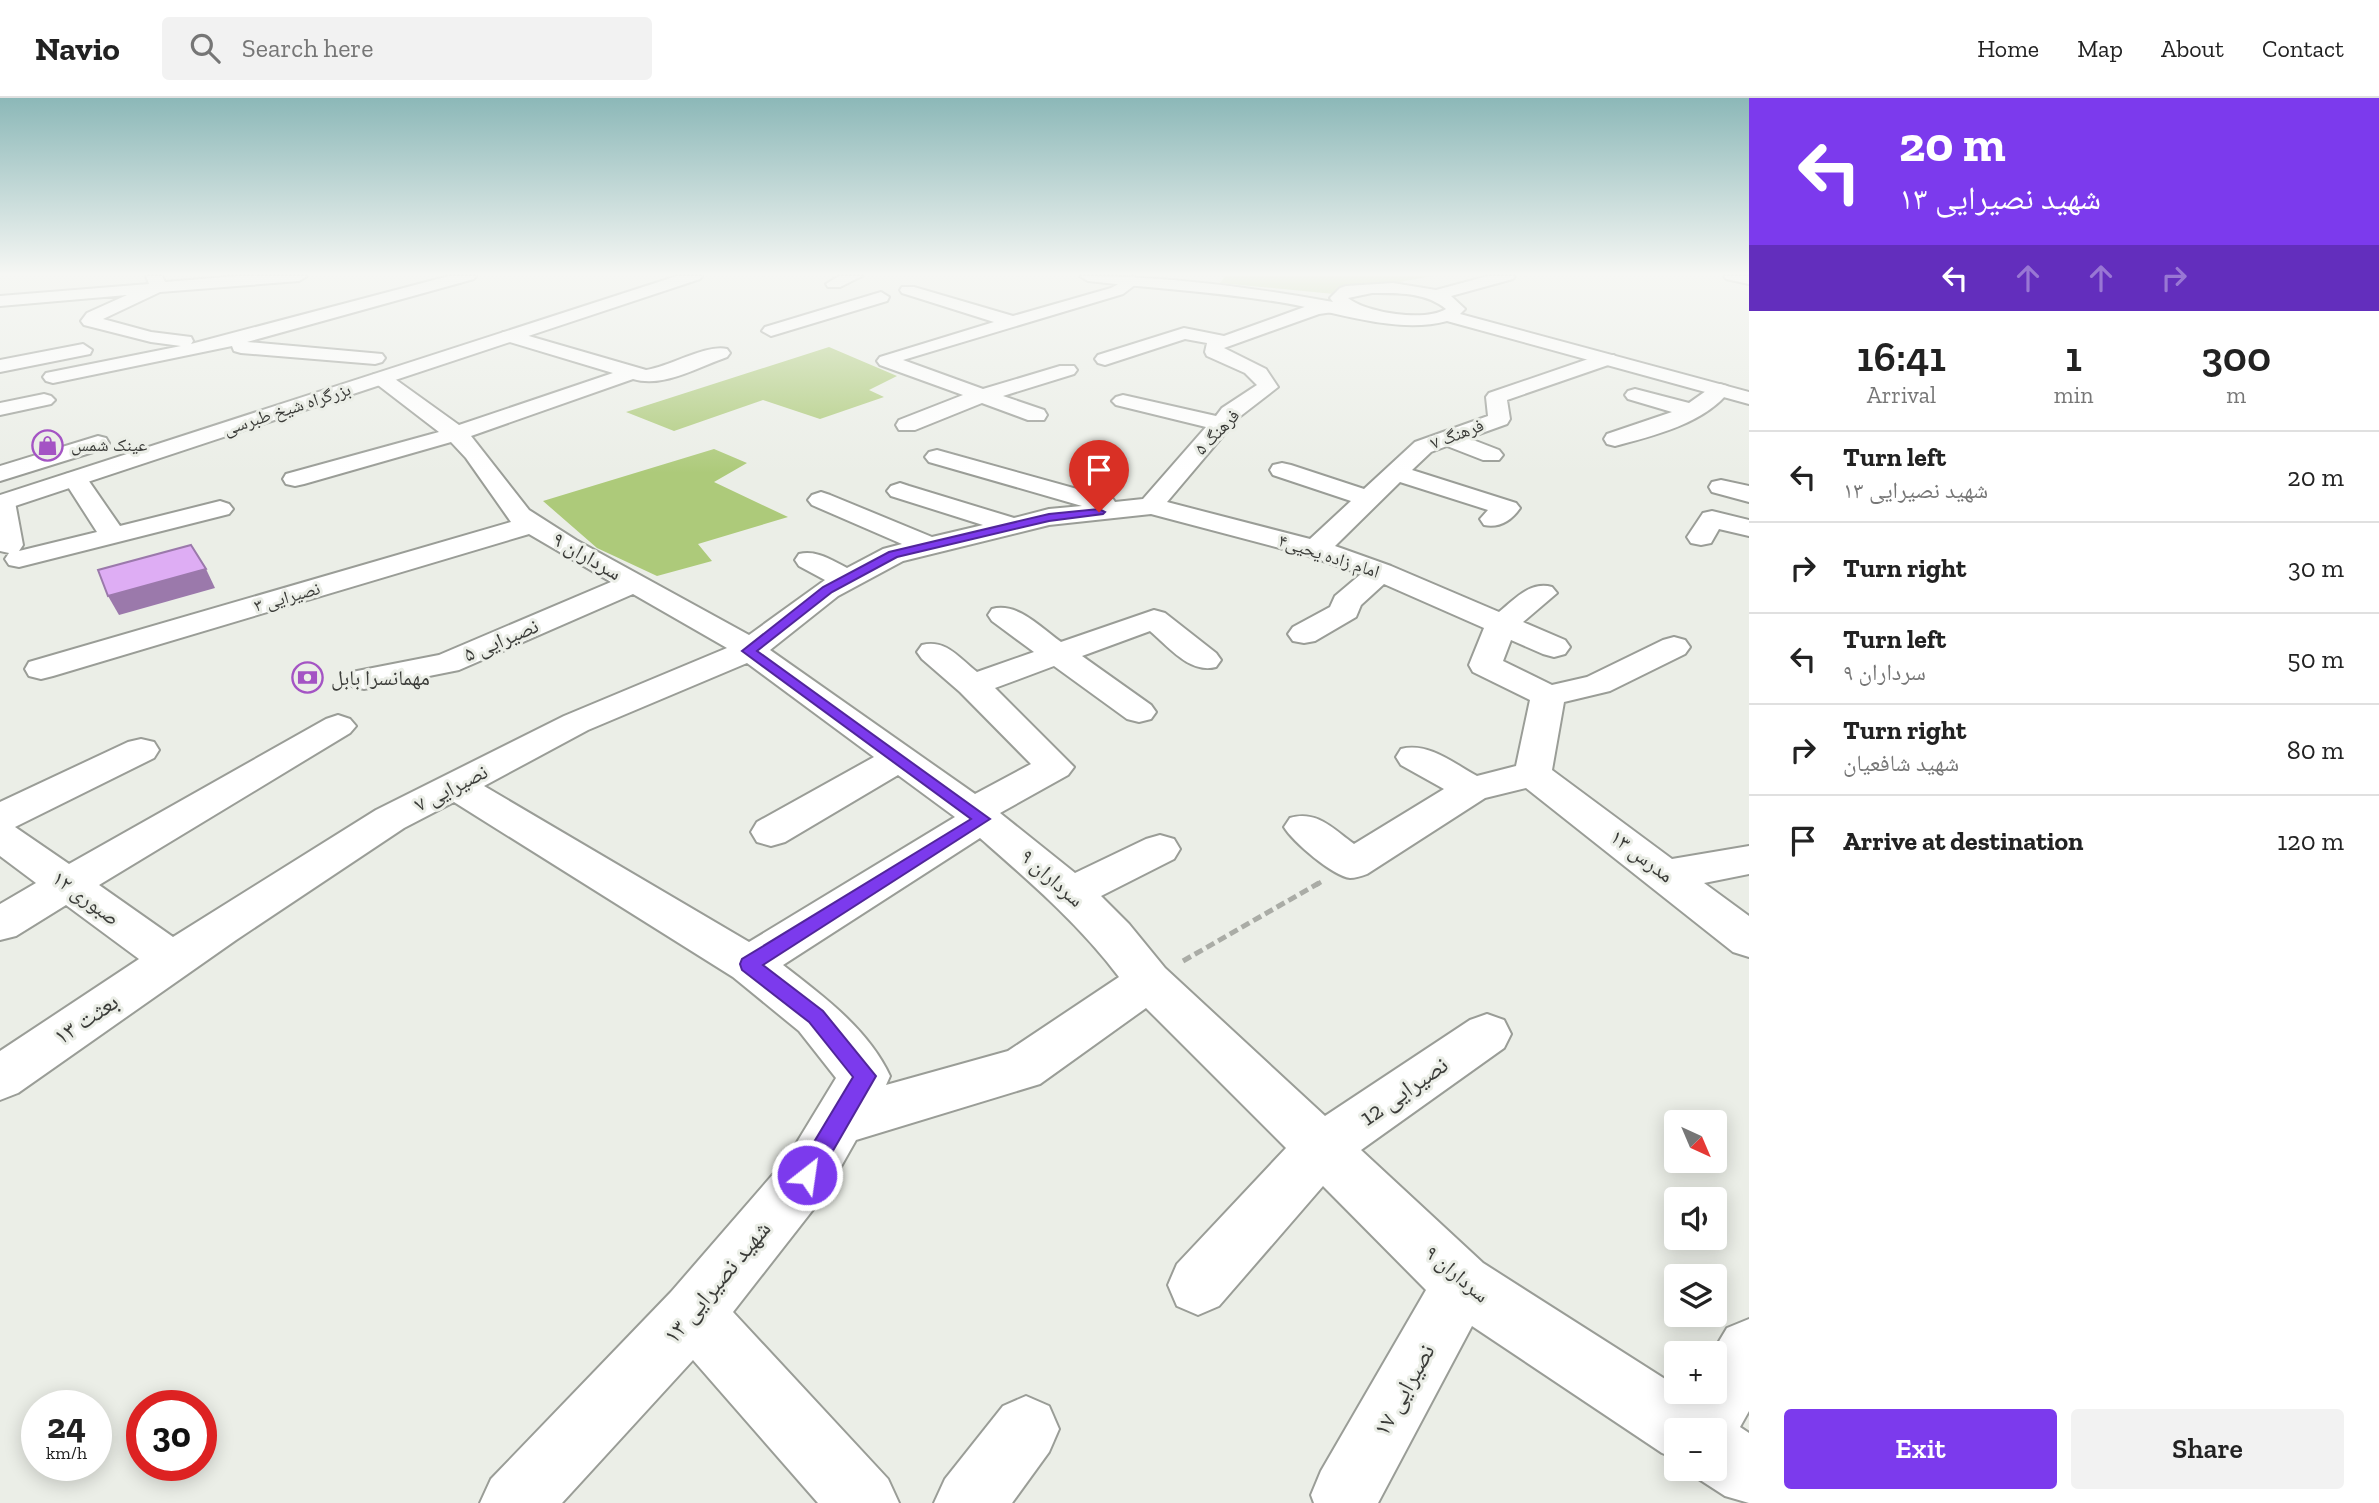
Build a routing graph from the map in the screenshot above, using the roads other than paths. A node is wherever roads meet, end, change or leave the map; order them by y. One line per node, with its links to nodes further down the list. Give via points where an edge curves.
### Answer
1 (78, 342): 20 (main road)
2 (203, 342): 12 (main road)
3 (228, 342): 12 (main road)
4 (483, 342): 19 (main road, بزرگراه شیخ طبرسی)
5 (528, 342): 22 (main road)
6 (948, 342): 11 (main road)
7 (1158, 342): 17 (main road)
8 (1206, 342): 13 (main road)
9 (1230, 342): 13 (main road)
10 (1543, 342): 18 (main road)
11 (940, 344): 16 (main road); 25 (main road, via 887,361)
12 (215, 345): 19 (main road); 24 (main road)
13 (1218, 346): 15 (main road); 36 (main road, فرهنگ ۵, via 1254,369 1268,387)
14 (720, 353): 22 (main road, via 653,376)
15 (1189, 353)
16 (970, 355)
17 (1105, 359)
18 (1607, 359): 27 (main road); 40 (main road, فرهنگ ۷, via 1496,397 1499,419)
19 (381, 363): 23 (main road, بزرگراه شیخ طبرسی); 38 (main road, سرداران ۹); 49 (main road, بزرگراه شیخ طبرسی)
20 (0, 366)
21 (1067, 370): 29 (main road)
22 (634, 372): 38 (main road)
23 (323, 374)
24 (52, 377)
25 (928, 377): 26 (main road); 29 (main road)
26 (902, 386)
27 (1720, 390): 30 (main road); 34 (main road)
28 (1635, 395): 34 (main road)
29 (981, 396): 35 (main road); 37 (main road)
30 (1749, 398)
31 (44, 400): 33 (main road)
32 (1123, 401): 36 (main road)
33 (0, 409)
34 (1693, 411): 41 (main road)
35 (1036, 415)
36 (1221, 424): 57 (main road, فرهنگ ۵)
37 (907, 425)
38 (456, 434): 50 (main road); 60 (main road, سرداران ۹, via 520,516)
39 (116, 438): 48 (main road)
40 (1446, 438): 43 (main road); 47 (main road, فرهنگ ۷, via 1423,447)
41 (1615, 439)
42 (994, 450): 45 (main road)
43 (1491, 455)
44 (937, 457): 45 (main road, امام زاده یحیی۴)
45 (965, 466): 57 (main road, امام زاده یحیی۴)
46 (1282, 470): 54 (main road)
47 (1396, 473): 54 (main road, فرهنگ ۷); 59 (main road, via 1507,508)
48 (0, 474)
49 (75, 479): 56 (main road, بزرگراه شیخ طبرسی); 63 (main road)
50 (295, 479)
51 (1721, 487): 53 (main road)
52 (900, 491): 61 (main road)
53 (1749, 494)
54 (1368, 499): 66 (main road, فرهنگ ۷)
55 (821, 500): 65 (main road)
56 (1, 503): 63 (main road, via 14,552)
57 (1138, 508): 61 (main road, نصیرایی ۷, via 1049,517); 66 (main road, امام زاده یحیی۴)
58 (220, 509): 63 (main road)
59 (1493, 519)
60 (533, 524): 70 (main road, سرداران ۹); 81 (main road, نصیرایی ۳)
61 (1013, 526): 65 (main road, نصیرایی ۷)
62 (1749, 528): 64 (main road, via 1712,519)
63 (113, 536)
64 (1701, 537)
65 (929, 546): 69 (main road, نصیرایی ۷, via 893,555)
66 (1316, 548): 68 (main road, امام زاده یحیی۴)
67 (809, 560): 69 (main road)
68 (1381, 572): 73 (main road, امام زاده یحیی۴); 74 (main road, via 1346,602 1345,611)
69 (847, 580): 77 (main road, نصیرایی ۷)
70 (633, 583): 77 (main road, سرداران ۹, via 723,631); 82 (main road, نصیرایی ۵, via 447,663)
71 (1542, 593): 73 (main road)
72 (1003, 615): 79 (main road)
73 (1501, 625): 75 (main road, امام زاده یحیی۴); 84 (main road, via 1485,665)
74 (1304, 634)
75 (1554, 647)
76 (1674, 647): 84 (main road, via 1598,684)
77 (748, 651): 89 (main road, سرداران ۹); 91 (main road, نصیرایی ۷, via 576,723)
78 (933, 652): 83 (main road)
79 (1060, 655): 80 (main road, via 1154,620); 83 (main road); 85 (main road)
80 (1205, 660)
81 (41, 669)
82 (365, 679)
83 (972, 685): 93 (main road, via 1055,767)
84 (1548, 696): 90 (main road)
85 (1139, 712)
86 (338, 726): 101 (main road)
87 (141, 750): 94 (main road)
88 (1414, 757): 92 (main road)
89 (899, 758): 93 (main road, سرداران ۹); 96 (main road)
90 (1533, 774): 92 (main road); 100 (main road, مدرس ۱۳)
91 (456, 785): 105 (main road, نصیرایی ۷, via 390,819); 106 (main road, شهید نصیرایی ۱۳)
92 (1472, 789): 95 (main road, via 1352,864)
93 (977, 815): 102 (main road, سرداران ۹); 106 (main road)
94 (0, 818)
95 (1304, 827)
96 (771, 832)
97 (0, 836): 101 (main road, صبوری ۱۲)
98 (1160, 849): 102 (main road)
99 (1749, 860): 100 (main road)
100 (1667, 875): 104 (main road, مدرس ۱۳)
101 (68, 885): 103 (main road); 105 (main road, صبوری ۱۲)
102 (1071, 892): 107 (main road, سرداران ۹)
103 (0, 924)
104 (1749, 940)
105 (173, 960): 109 (main road, بعثت ۱۳)
106 (749, 964): 110 (main road, شهید نصیرایی ۱۳, via 816,1017 865,1076)
107 (1149, 981): 110 (main road, via 1023,1069); 111 (main road, سرداران ۹)
108 (1487, 1034): 111 (main road, نصیرایی 12)
109 (0, 1078)
110 (838, 1122): 114 (main road, شهید نصیرایی ۱۳, via 807,1175)
111 (1321, 1148): 112 (main road, نصیرایی 12); 113 (main road, سرداران ۹)
112 (1198, 1284)
113 (1462, 1284): 116 (main road, سرداران ۹); 121 (main road, نصیرایی ۱۷)
114 (693, 1314): 122 (main road, شهید نصیرایی ۱۳); 123 (main road)
115 (1749, 1350): 117 (main road)
116 (1667, 1418)
117 (1709, 1418)
118 (1026, 1430): 124 (main road)
119 (1727, 1458): 120 (main road)
120 (1749, 1472)
121 (1345, 1495)
122 (515, 1503)
123 (864, 1503)
124 (969, 1503)

